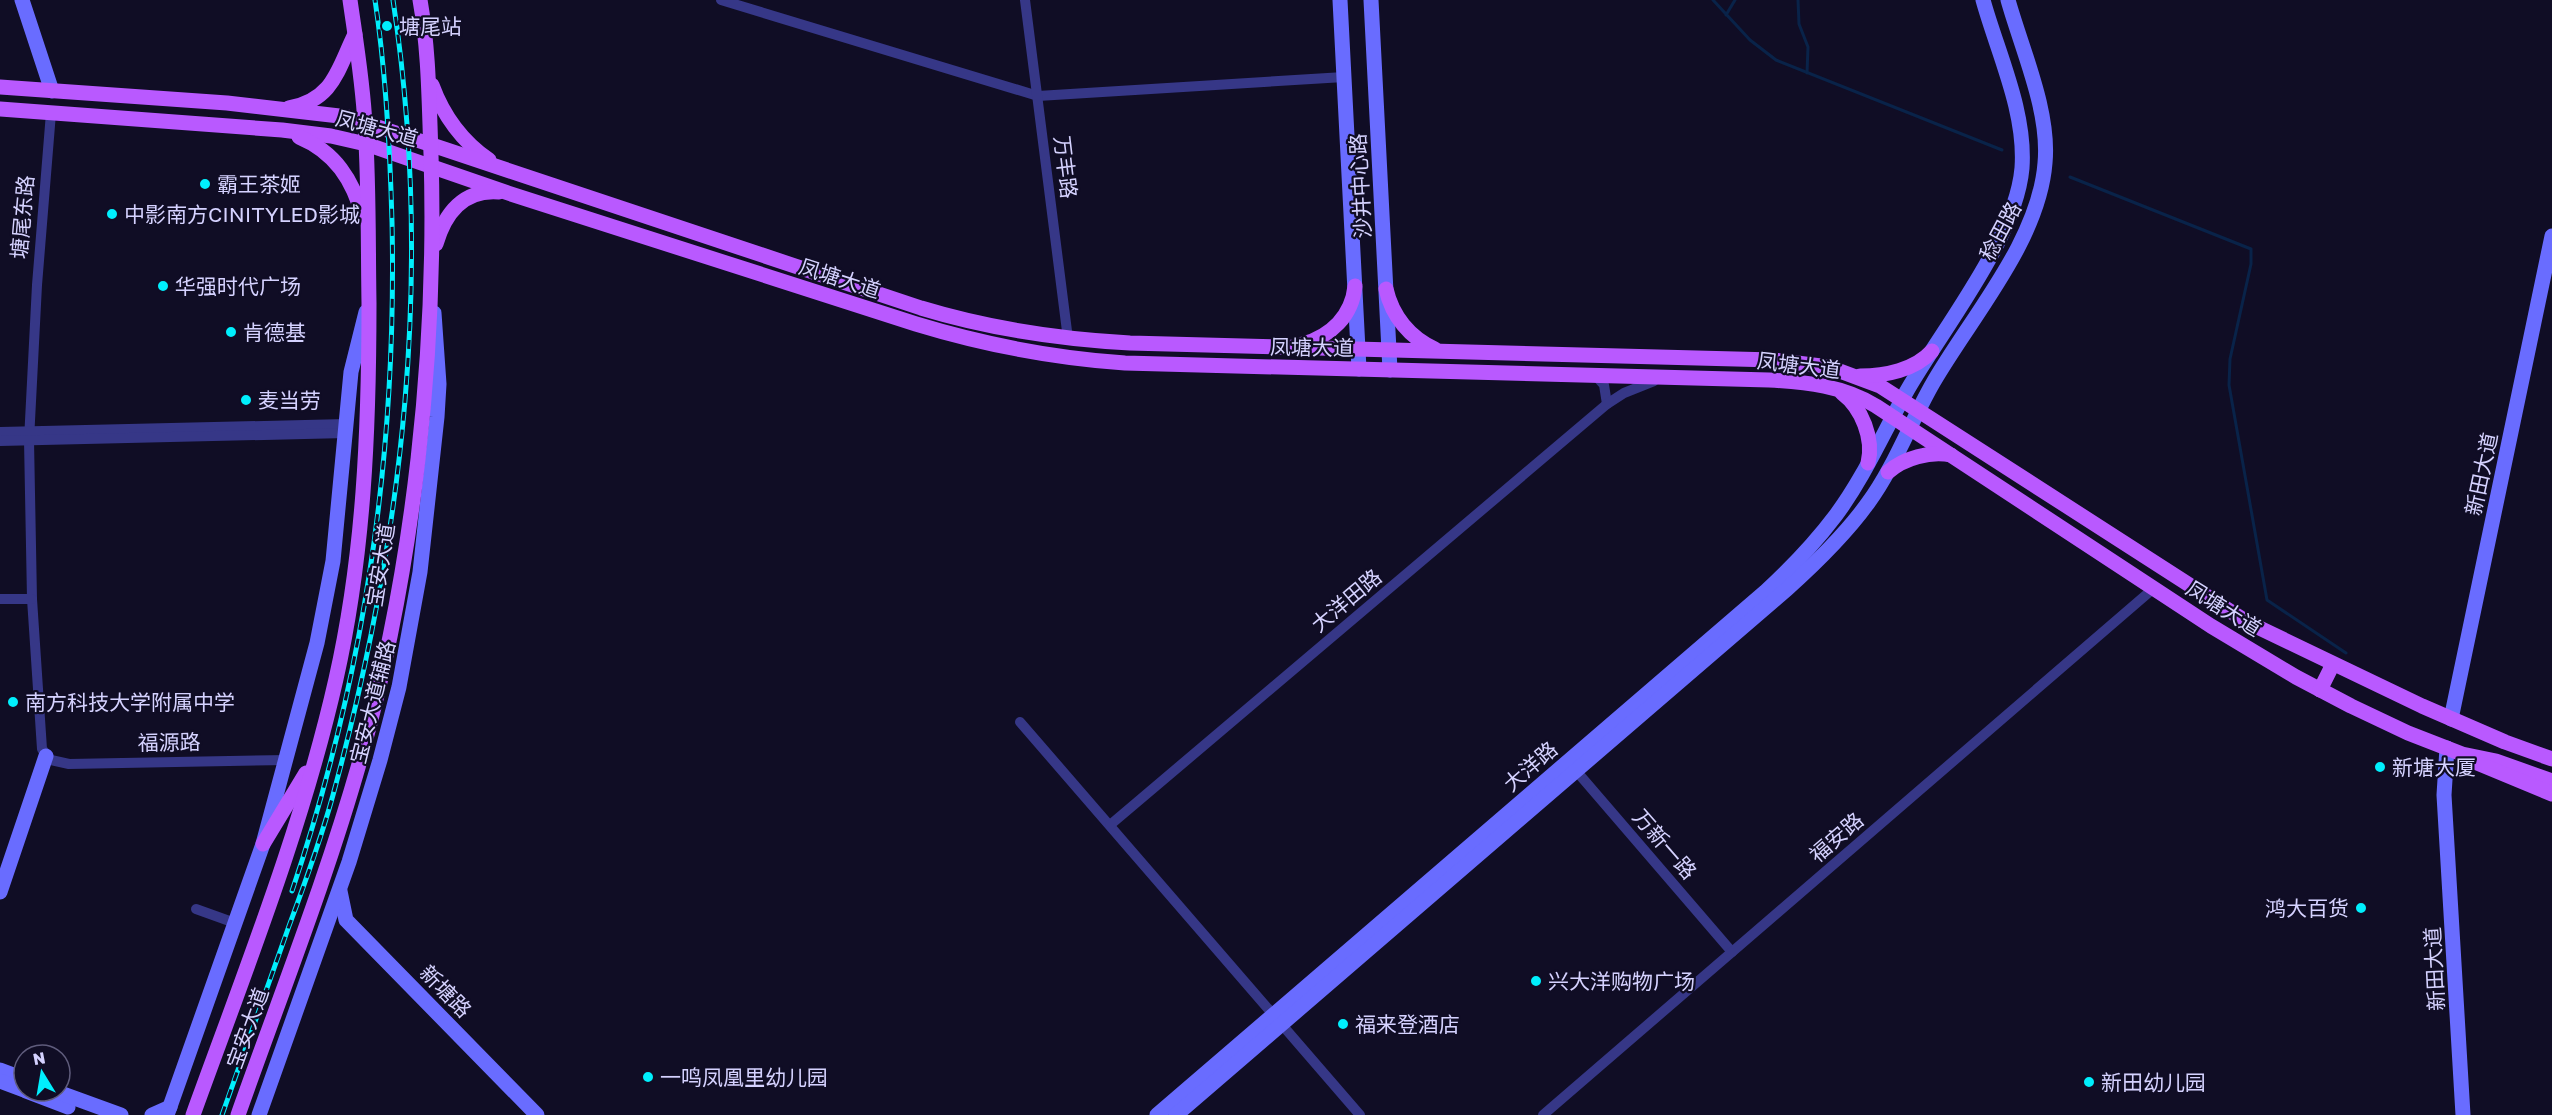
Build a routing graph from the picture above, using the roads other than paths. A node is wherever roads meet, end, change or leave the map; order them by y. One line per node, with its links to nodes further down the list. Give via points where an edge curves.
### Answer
1 (22, 0): 14 (street)
2 (350, 0): 10 (main road, 宝安大道)
3 (420, 0): 11 (main road, 宝安大道)
4 (721, 0): 15 (street)
5 (1025, 0): 15 (street, 万丰路)
6 (1340, 0): 12 (street, 沙井中心路)
7 (1371, 0): 33 (street, 沙井中心路)
8 (1983, 0): 40 (street, 稔田路, via 2017,113 2022,155 2020,179 2013,207 1997,241)
9 (2008, 0): 49 (street, 稔田路, via 2042,117 2046,159 2042,185 2025,234)
10 (355, 34): 18 (main road, via 340,71 327,89 306,103); 20 (main road, 宝安大道)
11 (428, 71): 24 (main road, 宝安大道); 26 (main road, via 439,102 458,131 481,155)
12 (1344, 77): 15 (street); 32 (street, 沙井中心路)
13 (0, 87): 14 (main road, 凤塘大道)
14 (52, 91): 16 (main road, 凤塘大道)
15 (1038, 96): 35 (street, 万丰路)
16 (227, 103): 18 (main road, 凤塘大道); 21 (main road)
17 (0, 109): 19 (main road, 凤塘大道)
18 (281, 109): 20 (main road, 凤塘大道)
19 (51, 113): 21 (main road, 凤塘大道); 54 (street, 塘尾东路)
20 (365, 122): 23 (main road, 宝安大道); 24 (main road, 凤塘大道)
21 (225, 127): 22 (main road, 凤塘大道)
22 (282, 130): 23 (main road, 凤塘大道); 28 (main road, via 308,141 336,160 357,197)
23 (366, 144): 25 (main road, 凤塘大道); 28 (main road, 宝安大道)
24 (430, 144): 25 (main road, 宝安大道); 26 (main road, 凤塘大道)
25 (431, 165): 27 (main road, 凤塘大道); 30 (main road, 宝安大道)
26 (502, 168): 35 (main road, 凤塘大道, via 949,317)
27 (508, 193): 30 (main road, via 481,192 461,202 445,219); 41 (main road, 凤塘大道, via 924,326 1011,349 1125,363)
28 (369, 236): 34 (main road, 宝安大道)
29 (2552, 236): 64 (street, 新田大道)
30 (432, 258): 31 (main road, 宝安大道)
31 (432, 282): 78 (street, 宝安大道辅路, via 438,395 420,572 399,687); 91 (main road, 宝安大道, via 407,532 381,673 331,856)
32 (1355, 286): 36 (main road, via 1347,312 1333,328 1311,342); 37 (street, 沙井中心路)
33 (1386, 289): 38 (street, 沙井中心路); 39 (main road, via 1395,313 1411,334)
34 (369, 303): 52 (street, via 351,372); 70 (main road, 宝安大道, via 369,408 361,530 346,628)
35 (1068, 339): 36 (main road, 凤塘大道)
36 (1287, 347): 37 (main road, 凤塘大道)
37 (1358, 349): 38 (main road, 凤塘大道); 41 (street, 沙井中心路)
38 (1389, 350): 39 (main road, 凤塘大道); 42 (street, 沙井中心路)
39 (1444, 351): 44 (main road, 凤塘大道, via 1790,361)
40 (1932, 351): 44 (main road, via 1899,370); 47 (street, 稔田路)
41 (1359, 369): 42 (main road, 凤塘大道)
42 (1390, 370): 43 (main road, 凤塘大道)
43 (1594, 375): 45 (main road, 凤塘大道); 48 (street, via 1604,385)
44 (1856, 375): 47 (main road, 凤塘大道)
45 (1668, 377): 46 (main road, 凤塘大道, via 1777,380); 48 (street, 大洋田路, via 1633,388)
46 (1834, 388): 50 (main road, 凤塘大道, via 1868,400); 57 (main road, via 1851,400 1862,418 1869,445)
47 (1902, 400): 49 (main road, 凤塘大道); 50 (street, 稔田路)
48 (1606, 404): 76 (street, 大洋田路)
49 (1919, 410): 51 (street, 稔田路); 62 (main road, 凤塘大道, via 2221,606)
50 (1893, 417): 51 (main road, 凤塘大道); 57 (street, 大洋路)
51 (1911, 428): 56 (main road, 凤塘大道); 58 (street, 大洋路)
52 (346, 429): 54 (street); 72 (street, via 326,600)
53 (0, 432): 54 (street)
54 (29, 435): 55 (street); 61 (street, 塘尾东路)
55 (0, 441)
56 (1954, 456): 58 (main road, via 1924,455); 59 (main road, 凤塘大道)
57 (1868, 464): 73 (street, 大洋路, via 1835,516 1780,579)
58 (1888, 472): 73 (street, 大洋路, via 1857,518 1817,562)
59 (2154, 588): 63 (main road, 凤塘大道); 82 (street, 福安路)
60 (0, 599): 61 (street)
61 (32, 599): 69 (street, 塘尾东路, via 40,742)
62 (2333, 664): 63 (main road); 64 (main road, 凤塘大道)
63 (2320, 690): 68 (main road, 凤塘大道, via 2379,720)
64 (2451, 719): 66 (main road, 凤塘大道)
65 (1020, 722): 76 (street)
66 (2505, 742): 67 (main road); 71 (main road, 凤塘大道)
67 (2552, 749)
68 (2455, 751): 74 (main road, 凤塘大道); 75 (main road, via 2488,769); 98 (street, 新田大道, via 2445,795)
69 (49, 758): 72 (street, 福源路, via 69,764); 79 (street)
70 (316, 758): 77 (main road); 90 (main road, 宝安大道, via 280,875)
71 (2552, 759)
72 (287, 760): 77 (street)
73 (1572, 766): 82 (street, 万新一路); 83 (street, 大洋路)
74 (2552, 781)
75 (2552, 794)
76 (1110, 825): 83 (street)
77 (263, 844): 81 (street)
78 (340, 889): 92 (street, 宝安大道辅路); 93 (street, 新塘路, via 346,920)
79 (0, 892)
80 (196, 909): 81 (street)
81 (235, 923): 86 (street)
82 (1732, 952): 97 (street, 福安路)
83 (1278, 1020): 94 (street, 大洋路); 95 (street, 大洋路); 96 (street)
84 (72, 1097): 88 (street)
85 (58, 1103): 87 (street)
86 (168, 1111): 89 (street)
87 (90, 1115)
88 (121, 1115)
89 (152, 1115)
90 (193, 1115)
91 (238, 1115)
92 (259, 1115)
93 (537, 1115)
94 (1157, 1115)
95 (1176, 1115)
96 (1360, 1115)
97 (1543, 1115)
98 (2463, 1115)

